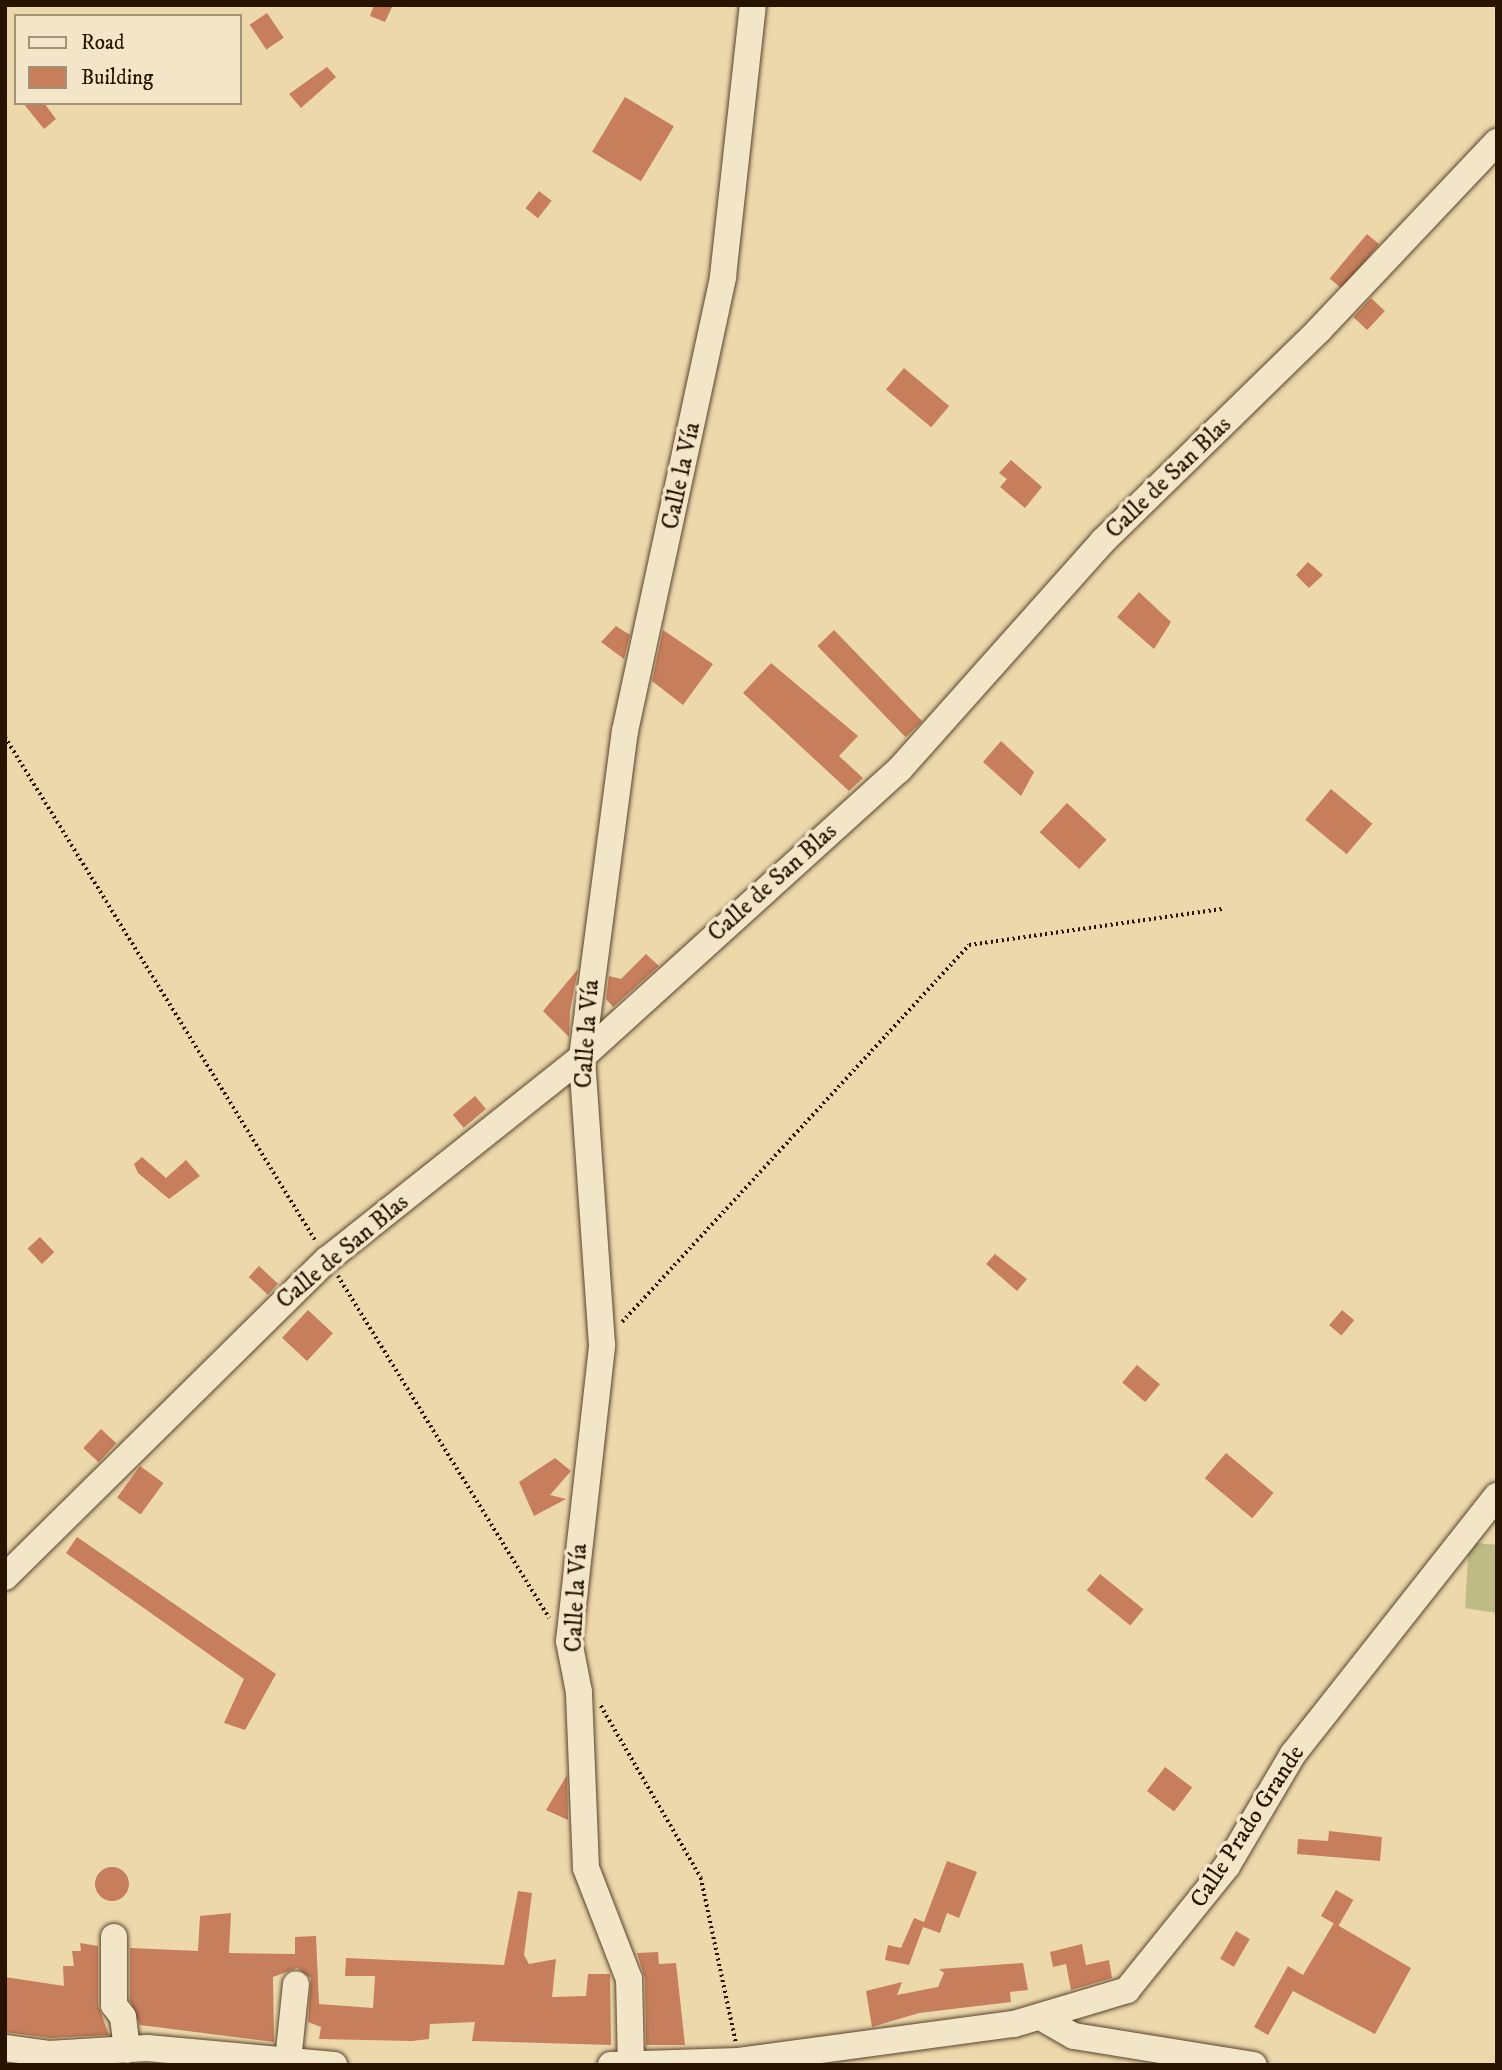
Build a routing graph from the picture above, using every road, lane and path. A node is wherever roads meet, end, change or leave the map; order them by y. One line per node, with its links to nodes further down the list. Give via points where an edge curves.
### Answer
1 (753, 5): 5 (street, Calle la Vía, via 723,276 625,731)
2 (1497, 142): 5 (street, Calle de San Blas, via 1283,366 1102,541 899,770)
3 (5, 737): 6 (path)
4 (1223, 909): 7 (path, via 970,945)
5 (582, 1057): 6 (street, Calle de San Blas); 7 (street, Calle la Vía, via 600,1249)
6 (328, 1259): 9 (street, Calle de San Blas); 10 (path)
7 (602, 1345): 10 (street, Calle la Vía)
8 (1497, 1496): 14 (street, Calle Prado Grande, via 1293,1754 1185,1925 1127,1990)
9 (5, 1577)
10 (570, 1652): 19 (street, Calle la Vía, via 579,1692 586,1868 629,1979)
11 (598, 1699): 17 (path, via 701,1878)
12 (114, 1937): 16 (street, via 114,2004 123,2017)
13 (296, 1984): 18 (street)
14 (1044, 2019): 17 (street, Calle Prado Grande); 22 (street, via 1074,2036)
15 (5, 2048): 16 (street, via 49,2054)
16 (127, 2050): 18 (street)
17 (739, 2061): 19 (street, Calle Prado Grande)
18 (298, 2062): 20 (street)
19 (631, 2064): 21 (street, Calle Prado Grande)
20 (334, 2065)
21 (611, 2065)
22 (1254, 2065)

